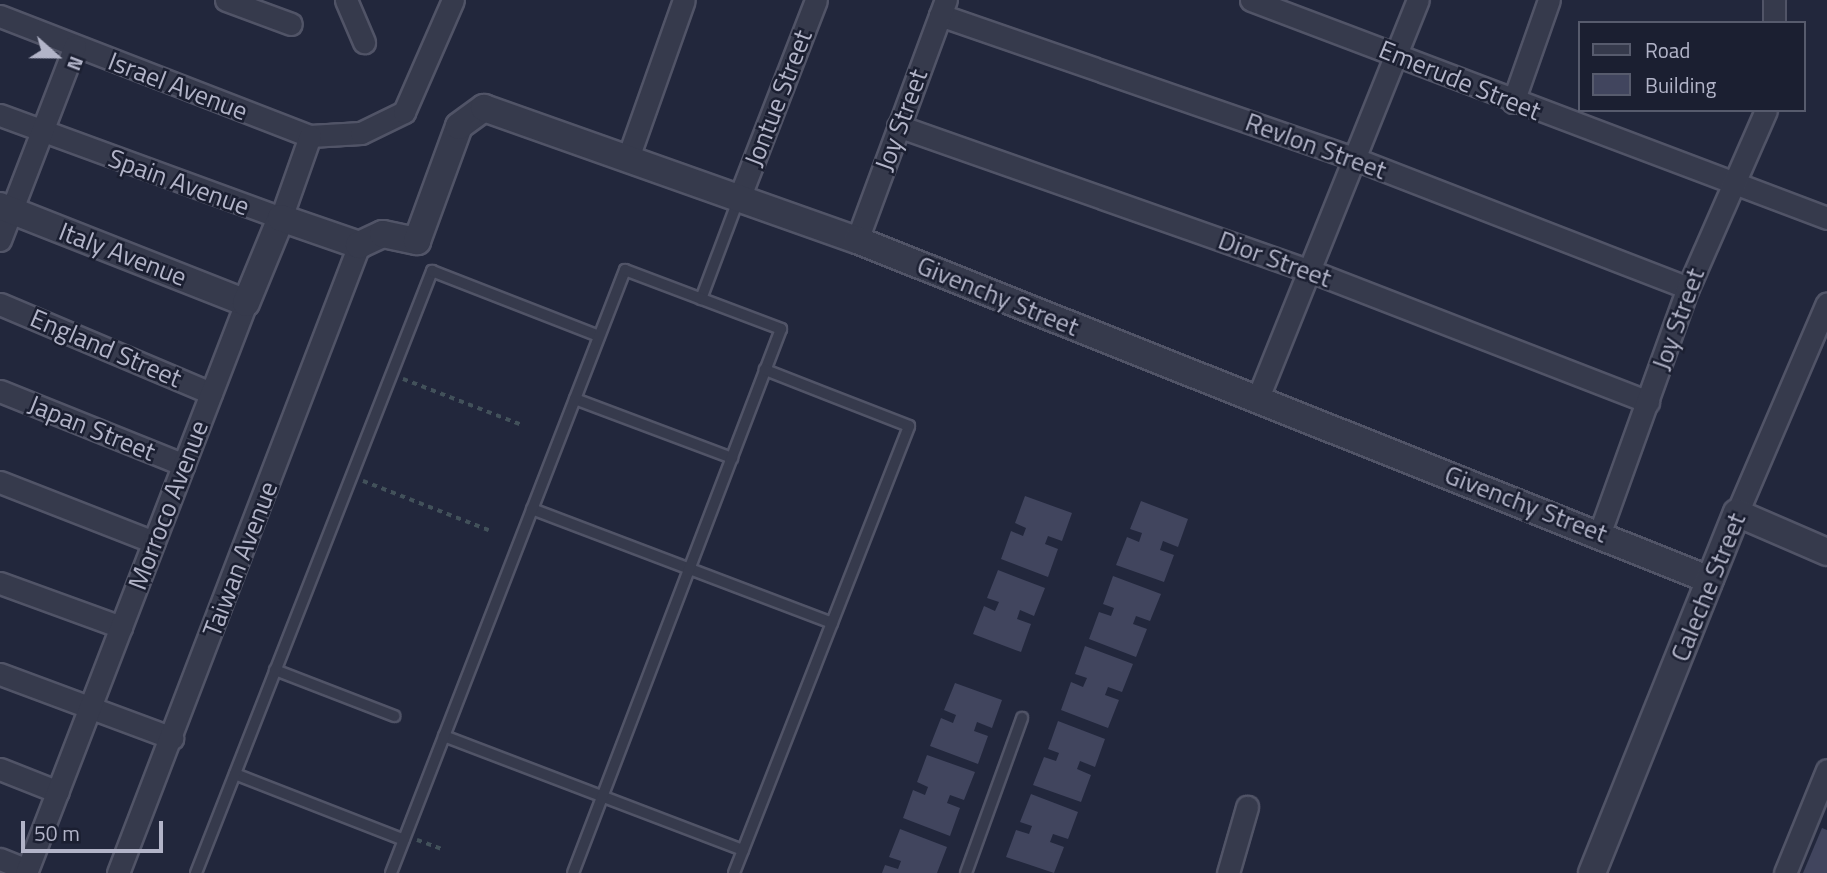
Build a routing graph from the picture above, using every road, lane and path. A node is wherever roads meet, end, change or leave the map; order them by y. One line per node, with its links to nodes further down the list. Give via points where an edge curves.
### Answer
1 (226, 0): 14 (street)
2 (346, 0): 15 (street)
3 (453, 0): 23 (street, Israel Avenue, via 417,94 404,112 360,133)
4 (684, 0): 24 (street)
5 (816, 0): 27 (street, Jontue Street)
6 (1251, 0): 10 (street, Emerude Street)
7 (1418, 0): 17 (street)
8 (1549, 0): 18 (street)
9 (1774, 0): 13 (street)
10 (1282, 5): 17 (street, Emerude Street)
11 (943, 7): 21 (street, Joy Street); 25 (street, Revlon Street)
12 (10, 12): 16 (street, Israel Avenue)
13 (1774, 21)
14 (290, 24)
15 (364, 42)
16 (75, 46): 22 (street); 23 (street, Israel Avenue)
17 (1397, 53): 18 (street, Emerude Street); 25 (street)
18 (1513, 102): 26 (street, Emerude Street)
19 (1765, 112): 26 (street, Joy Street)
20 (0, 115): 22 (street, Spain Avenue)
21 (898, 126): 32 (street, Joy Street); 34 (street, Dior Street)
22 (42, 132): 28 (street); 29 (street, Spain Avenue)
23 (310, 136): 29 (street, Morroco Avenue)
24 (629, 155): 27 (street, Givenchy Street); 33 (street, Givenchy Street, via 520,117 484,108 469,113 417,241 369,235)
25 (1353, 158): 34 (street); 35 (street, Revlon Street)
26 (1731, 187): 30 (street, Emerude Street); 35 (street, Joy Street)
27 (740, 196): 32 (street, Givenchy Street); 36 (lane)
28 (6, 208): 31 (street); 37 (street, Italy Avenue)
29 (281, 218): 33 (street, Spain Avenue); 37 (street, Morroco Avenue)
30 (1827, 218)
31 (0, 240)
32 (857, 240): 46 (street, Givenchy Street)
33 (359, 245): 70 (street, Taiwan Avenue)
34 (1308, 270): 46 (street); 47 (street, Dior Street)
35 (1688, 288): 47 (street, Joy Street)
36 (701, 299): 40 (lane, via 625,270); 41 (lane, via 781,329)
37 (246, 303): 44 (street, Morroco Avenue)
38 (1827, 303): 54 (street, Caleche Street)
39 (0, 304): 44 (street, England Street)
40 (599, 337): 42 (lane, via 432,271); 45 (lane)
41 (765, 370): 49 (lane); 62 (lane, via 909,426)
42 (391, 374): 48 (path); 51 (lane)
43 (0, 391): 50 (street, Japan Street)
44 (211, 393): 50 (street, Morroco Avenue)
45 (575, 399): 49 (lane); 53 (lane)
46 (1257, 400): 56 (street, Givenchy Street)
47 (1648, 402): 56 (street, Joy Street)
48 (522, 425)
49 (732, 458): 59 (lane)
50 (184, 465): 57 (street, Morroco Avenue)
51 (351, 477): 55 (path); 64 (lane)
52 (0, 482): 57 (street)
53 (532, 509): 59 (lane); 69 (lane)
54 (1737, 513): 58 (street); 60 (street, Caleche Street)
55 (489, 530)
56 (1600, 532): 60 (street, Givenchy Street)
57 (154, 542): 63 (street, Morroco Avenue)
58 (1827, 552)
59 (689, 569): 62 (lane); 75 (lane)
60 (1710, 580): 89 (street, Caleche Street)
61 (0, 583): 63 (street)
62 (832, 623): 79 (lane)
63 (121, 626): 66 (street, Morroco Avenue)
64 (275, 670): 67 (lane); 73 (lane)
65 (0, 674): 66 (street)
66 (90, 707): 70 (street); 74 (street, Morroco Avenue)
67 (394, 716)
68 (1022, 718): 87 (lane)
69 (444, 736): 75 (lane); 77 (lane)
70 (172, 738): 82 (street, Taiwan Avenue)
71 (0, 769): 74 (street)
72 (1827, 770): 90 (street)
73 (235, 774): 77 (lane); 83 (lane)
74 (58, 792): 81 (street, Morroco Avenue)
75 (602, 797): 79 (lane); 85 (lane)
76 (1247, 807): 88 (street)
77 (405, 838): 78 (path); 84 (lane)
78 (444, 850)
79 (743, 850): 86 (lane)
80 (0, 859): 81 (street)
81 (27, 871)
82 (118, 873)
83 (196, 873)
84 (391, 873)
85 (573, 873)
86 (734, 873)
87 (966, 873)
88 (1228, 873)
89 (1592, 873)
90 (1785, 873)

